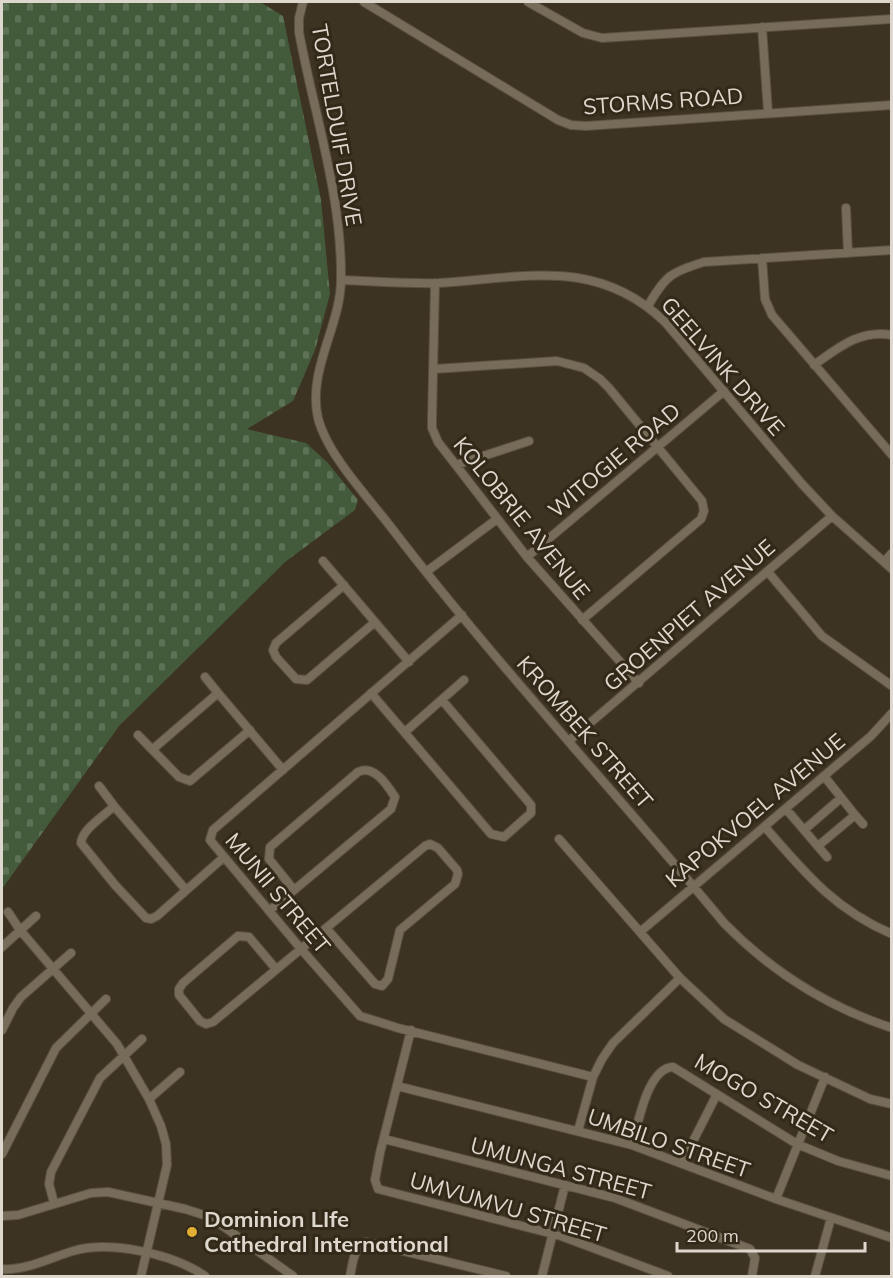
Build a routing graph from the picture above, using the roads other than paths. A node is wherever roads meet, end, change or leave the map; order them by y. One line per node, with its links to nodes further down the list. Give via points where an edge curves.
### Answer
1 (303, 2): 12 (street, TORTELDUIF DRIVE, via 299,32 335,204)
2 (363, 2): 7 (street, STORMS ROAD, via 566,123 586,126)
3 (528, 2): 5 (street, via 595,37)
4 (891, 18): 5 (street)
5 (762, 27): 7 (street)
6 (891, 105): 7 (street, STORMS ROAD)
7 (768, 112)
8 (846, 208): 10 (street)
9 (891, 250): 10 (street)
10 (848, 253): 11 (street)
11 (762, 258): 14 (street, via 704,262 677,271 661,283); 16 (street, via 769,310)
12 (341, 280): 13 (street, GEELVINK DRIVE); 19 (street, TORTELDUIF DRIVE)
13 (435, 283): 14 (street, GEELVINK DRIVE, via 574,276 612,285); 17 (street, KOLOBRIE AVENUE)
14 (648, 306): 18 (street, GEELVINK DRIVE)
15 (891, 335): 16 (street, via 848,341)
16 (814, 365): 22 (street)
17 (434, 369): 21 (street, via 548,361 576,365 600,379); 23 (street, KOLOBRIE AVENUE, via 432,428)
18 (724, 391): 21 (street, WITOGIE ROAD); 24 (street, GEELVINK DRIVE)
19 (316, 396): 31 (street, KROMBEK STREET, via 318,418 331,448)
20 (529, 441): 23 (street)
21 (658, 446): 27 (street, WITOGIE ROAD); 35 (street, via 702,501 702,517)
22 (891, 455)
23 (456, 465): 25 (street, KOLOBRIE AVENUE)
24 (832, 516): 29 (street, GEELVINK DRIVE); 32 (street, GROENPIET AVENUE)
25 (497, 519): 27 (street, KOLOBRIE AVENUE); 31 (street)
26 (891, 553): 29 (street)
27 (527, 557): 35 (street, KOLOBRIE AVENUE)
28 (323, 561): 33 (street)
29 (884, 562): 30 (street, GEELVINK DRIVE)
30 (891, 569)
31 (426, 572): 34 (street, KROMBEK STREET)
32 (768, 572): 40 (street, GROENPIET AVENUE); 41 (street, via 822,636)
33 (344, 585): 36 (street); 36 (street, via 276,643 276,657 296,679 307,680)
34 (462, 615): 37 (street, MUNII STREET); 49 (street, KROMBEK STREET)
35 (582, 620): 40 (street, KOLOBRIE AVENUE)
36 (375, 622): 37 (street)
37 (409, 662): 42 (street, MUNII STREET)
38 (205, 676): 43 (street)
39 (464, 680): 44 (street)
40 (639, 683): 49 (street, GROENPIET AVENUE)
41 (891, 686)
42 (371, 693): 47 (street); 51 (street, MUNII STREET)
43 (215, 695): 46 (street); 50 (street)
44 (442, 700): 47 (street); 47 (street, via 531,805 531,813 508,834 491,834)
45 (891, 713): 52 (street, KAPOKVOEL AVENUE, via 871,736)
46 (250, 730): 50 (street, via 189,781 179,777); 51 (street)
47 (405, 732)
48 (138, 735): 50 (street)
49 (570, 741): 65 (street, KROMBEK STREET)
50 (153, 749)
51 (283, 770): 63 (street, MUNII STREET, via 213,830 211,842)
52 (824, 776): 54 (street); 56 (street, KAPOKVOEL AVENUE)
53 (99, 786): 55 (street)
54 (842, 798): 57 (street); 60 (street)
55 (114, 806): 67 (street); 67 (street, via 85,832 81,841 115,885 149,919)
56 (786, 809): 59 (street, KAPOKVOEL AVENUE); 60 (street)
57 (855, 814): 58 (street); 62 (street)
58 (863, 824)
59 (765, 827): 65 (street, KAPOKVOEL AVENUE); 74 (street, via 830,898)
60 (804, 830): 62 (street)
61 (559, 839): 73 (street)
62 (818, 846): 64 (street)
63 (224, 857): 67 (street); 68 (street, MUNII STREET)
64 (827, 857)
65 (694, 886): 73 (street, KAPOKVOEL AVENUE); 83 (street, KROMBEK STREET, via 735,934 778,971 848,1012)
66 (294, 890): 66 (street, via 393,807 393,795 375,772 363,769 270,847 269,860); 68 (street)
67 (186, 891)
68 (269, 911): 76 (street, MUNII STREET)
69 (8, 912): 72 (street)
70 (36, 916): 72 (street)
71 (326, 928): 71 (street, via 428,845 438,848 457,870 455,884 400,930 388,979 382,986 375,984); 76 (street)
72 (20, 930): 75 (street); 78 (street)
73 (640, 932): 80 (street)
74 (891, 934)
75 (2, 947)
76 (301, 949): 79 (street); 85 (street, MUNII STREET, via 360,1016)
77 (71, 953): 78 (street)
78 (53, 969): 82 (street); 84 (street, via 16,1002)
79 (276, 969): 79 (street, via 211,1023 200,1021 179,995 183,983 238,936 249,937)
80 (680, 978): 89 (street, via 609,1048); 90 (street, via 735,1027)
81 (106, 999): 82 (street)
82 (92, 1013): 87 (street); 99 (street, via 56,1048)
83 (891, 1028)
84 (2, 1030)
85 (411, 1030): 89 (street, MUNII STREET); 91 (street)
86 (142, 1039): 87 (street)
87 (124, 1055): 93 (street); 104 (street, via 100,1078 54,1165 49,1184)
88 (180, 1072): 93 (street)
89 (593, 1077): 95 (street)
90 (825, 1077): 94 (street, via 868,1098); 97 (street)
91 (397, 1086): 95 (street, UMBILO STREET); 96 (street)
92 (717, 1094): 97 (street, MOGO STREET); 98 (street, MOGO STREET, via 674,1068 664,1069 646,1095); 100 (street)
93 (149, 1099): 105 (street, via 166,1144 167,1165)
94 (891, 1104)
95 (579, 1131): 98 (street, UMBILO STREET)
96 (384, 1139): 102 (street, UMUNGA STREET); 108 (street, UMVUMVU STREET, via 375,1184 378,1189)
97 (797, 1144): 101 (street, MOGO STREET); 103 (street)
98 (632, 1145): 100 (street, UMBILO STREET)
99 (2, 1154)
100 (682, 1163): 103 (street, UMBILO STREET)
101 (891, 1176)
102 (565, 1185): 108 (street); 119 (street, UMUNGA STREET, via 630,1203 748,1248 755,1258)
103 (776, 1199): 107 (street, UMBILO STREET)
104 (54, 1203): 105 (street, via 99,1191); 106 (street)
105 (159, 1204): 110 (street); 114 (street, via 210,1217)
106 (2, 1216)
107 (831, 1218): 109 (street, UMBILO STREET); 120 (street)
108 (554, 1234): 117 (street); 118 (street, UMVUMVU STREET)
109 (891, 1238)
110 (146, 1253): 111 (street, via 112,1246 93,1247 19,1268); 112 (street); 113 (street, via 182,1263)
111 (2, 1269)
112 (141, 1276)
113 (205, 1276)
114 (293, 1276)
115 (350, 1276): 116 (street, via 356,1252 366,1242)
116 (506, 1276)
117 (542, 1276)
118 (668, 1276)
119 (752, 1276)
120 (815, 1276)

